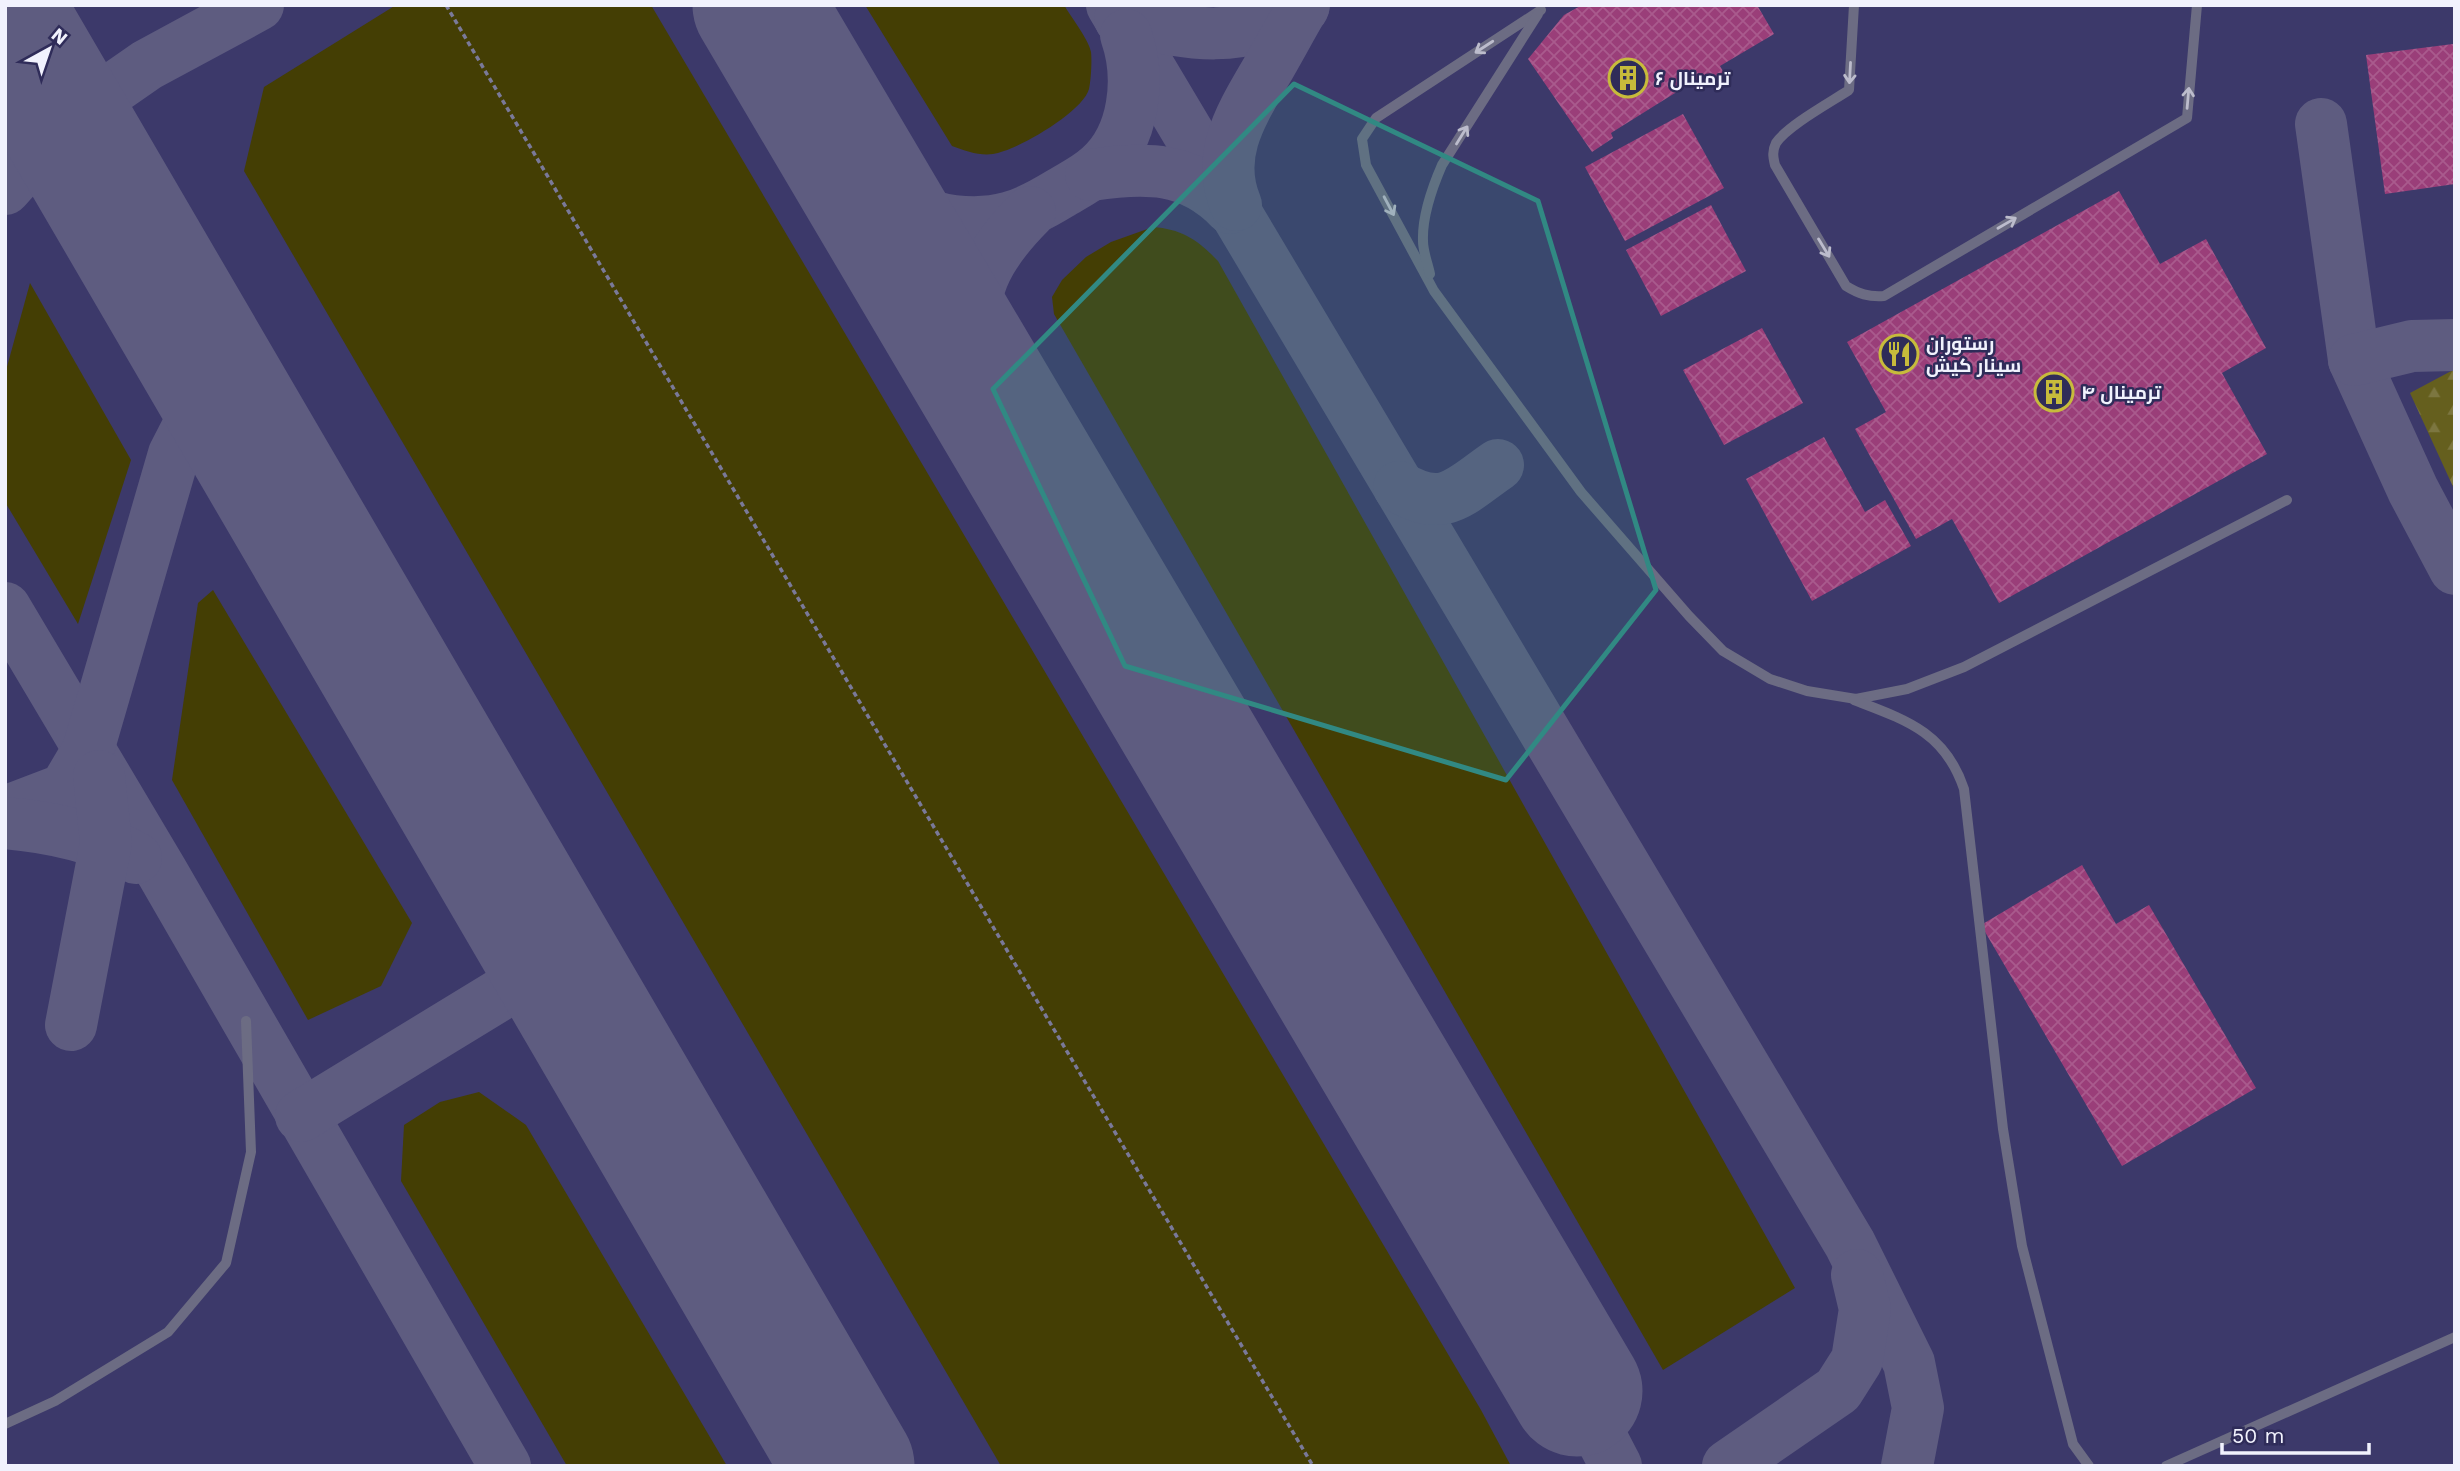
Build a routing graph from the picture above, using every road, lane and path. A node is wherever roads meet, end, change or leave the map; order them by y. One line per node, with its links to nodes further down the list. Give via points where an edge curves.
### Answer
1 (446, 5): 11 (path)
2 (1854, 5): 3 (lane, one-way to 3, via 1849,90 1784,133 1772,155 1846,286 1870,297 1884,296 2186,118)
3 (2197, 5)
4 (1542, 7): 5 (lane, one-way to 4, via 1423,242 1425,212 1435,182); 5 (lane, one-way to 5, via 1376,118 1362,138 1366,165)
5 (1434, 291): 7 (lane, via 1581,492 1723,651 1770,679)
6 (2287, 500): 7 (lane, via 1964,667 1907,689)
7 (1846, 698): 12 (lane, via 1918,727 1956,766 1964,789 2003,1129 2022,1246 2073,1444)
8 (246, 1021): 10 (lane, via 251,1152 226,1263 168,1332 55,1401)
9 (2455, 1338): 13 (lane)
10 (5, 1424)
11 (1312, 1466)
12 (2089, 1466)
13 (2166, 1466)

